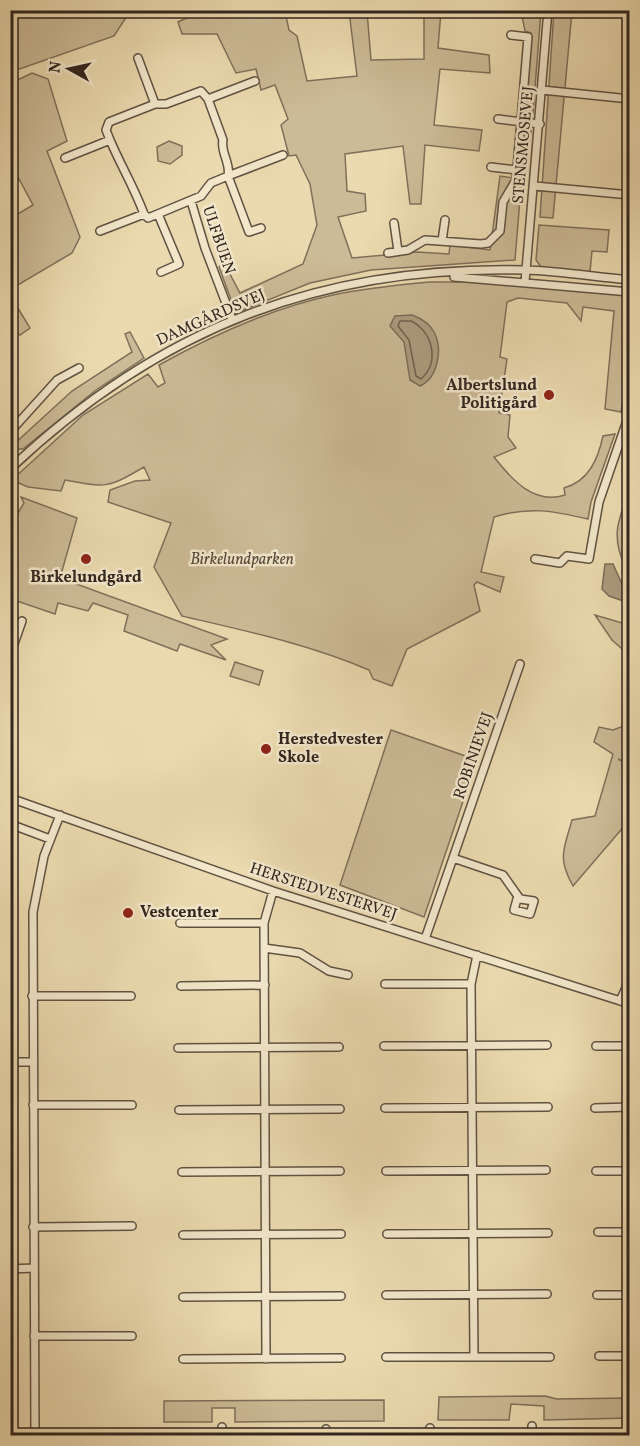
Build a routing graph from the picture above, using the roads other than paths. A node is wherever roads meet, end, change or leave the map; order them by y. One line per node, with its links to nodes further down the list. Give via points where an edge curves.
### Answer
1 (548, 10): 5 (street, STENSMOSEVEJ)
2 (511, 35): 10 (street, via 528,37)
3 (138, 58): 8 (street)
4 (255, 81): 6 (street)
5 (542, 90): 7 (street); 11 (street, STENSMOSEVEJ)
6 (208, 99): 8 (street, via 201,91); 17 (street, via 223,140)
7 (630, 99)
8 (155, 104): 12 (street, via 109,122 106,130)
9 (498, 119): 10 (street)
10 (521, 122): 11 (street); 16 (street)
11 (540, 124): 18 (street, STENSMOSEVEJ)
12 (110, 140): 14 (street); 21 (street)
13 (283, 155): 17 (street)
14 (65, 158)
15 (490, 168): 16 (street)
16 (517, 170): 27 (street, via 514,187 502,202 500,231 495,238 481,244)
17 (228, 176): 20 (street, via 211,183); 25 (street, via 249,232)
18 (535, 186): 19 (street); 30 (street, STENSMOSEVEJ)
19 (630, 195)
20 (191, 201): 22 (street, ULFBUEN); 36 (street, ULFBUEN)
21 (144, 214): 22 (street, ULFBUEN, via 148,218); 26 (street)
22 (158, 214): 31 (street, via 179,264)
23 (445, 220): 27 (street)
24 (394, 223): 28 (street)
25 (261, 228)
26 (100, 231)
27 (442, 241): 28 (street, via 430,240)
28 (398, 251): 29 (street)
29 (388, 252)
30 (526, 270): 32 (street, DAMGÅRDSVEJ); 33 (street, DAMGÅRDSVEJ); 34 (street, STENSMOSEVEJ)
31 (161, 272)
32 (422, 275): 34 (street, DAMGÅRDSVEJ); 36 (street, DAMGÅRDSVEJ, via 338,287)
33 (630, 280)
34 (525, 282): 35 (street, DAMGÅRDSVEJ)
35 (630, 292)
36 (232, 319): 40 (street, DAMGÅRDSVEJ, via 163,352 103,390)
37 (79, 368): 39 (street, via 57,380)
38 (630, 412): 41 (street, via 599,502 589,559 567,556 560,563)
39 (10, 432)
40 (10, 469)
41 (535, 559)
42 (22, 621): 43 (street)
43 (10, 655)
44 (520, 664): 49 (street, ROBINIEVEJ)
45 (10, 798): 46 (street, HERSTEDVESTERVEJ)
46 (60, 815): 48 (street); 50 (street, HERSTEDVESTERVEJ)
47 (10, 824): 48 (street)
48 (50, 839): 63 (street, via 33,912)
49 (453, 858): 51 (street, via 503,875); 54 (street, ROBINIEVEJ)
50 (273, 891): 53 (street); 54 (street, HERSTEDVESTERVEJ)
51 (520, 899)
52 (180, 923): 53 (street)
53 (264, 923): 55 (street)
54 (425, 939): 56 (street, HERSTEDVESTERVEJ)
55 (264, 948): 57 (street, via 289,950 329,971); 61 (street)
56 (477, 955): 60 (street); 65 (street, HERSTEDVESTERVEJ)
57 (348, 975)
58 (630, 979): 65 (street)
59 (385, 984): 60 (street)
60 (471, 984): 67 (street)
61 (265, 985): 62 (street); 72 (street)
62 (180, 986)
63 (32, 996): 64 (street); 76 (street)
64 (131, 996)
65 (620, 1001): 66 (street, HERSTEDVESTERVEJ)
66 (630, 1004)
67 (473, 1045): 68 (street); 69 (street); 82 (street)
68 (547, 1045)
69 (384, 1046)
70 (596, 1046): 71 (street)
71 (630, 1046)
72 (265, 1047): 73 (street); 74 (street); 84 (street)
73 (339, 1047)
74 (178, 1048)
75 (10, 1062): 76 (street)
76 (32, 1062): 77 (street)
77 (33, 1105): 78 (street); 96 (street)
78 (132, 1105)
79 (548, 1107): 82 (street)
80 (630, 1107): 83 (street)
81 (385, 1108): 82 (street)
82 (473, 1108): 90 (street)
83 (595, 1108)
84 (265, 1109): 85 (street); 86 (street); 94 (street)
85 (340, 1109)
86 (179, 1110)
87 (546, 1170): 90 (street)
88 (340, 1171): 94 (street)
89 (386, 1171): 90 (street)
90 (473, 1171): 99 (street)
91 (596, 1171): 92 (street)
92 (630, 1171)
93 (182, 1172): 94 (street)
94 (265, 1172): 101 (street)
95 (132, 1226): 96 (street)
96 (33, 1227): 105 (street)
97 (598, 1232): 98 (street)
98 (630, 1232)
99 (473, 1233): 100 (street); 103 (street); 110 (street)
100 (548, 1233)
101 (266, 1234): 102 (street); 104 (street); 113 (street)
102 (341, 1234)
103 (387, 1234)
104 (183, 1235)
105 (34, 1268): 106 (street); 115 (street)
106 (10, 1269)
107 (547, 1294): 110 (street)
108 (630, 1294): 111 (street)
109 (386, 1295): 110 (street)
110 (474, 1295): 122 (street)
111 (597, 1295)
112 (183, 1296): 113 (street)
113 (266, 1296): 114 (street); 124 (street)
114 (340, 1296)
115 (34, 1336): 116 (street); 127 (street)
116 (132, 1336)
117 (599, 1356): 118 (street)
118 (630, 1356)
119 (387, 1357): 122 (street)
120 (550, 1357): 122 (street)
121 (341, 1358): 124 (street)
122 (474, 1358)
123 (183, 1359): 124 (street)
124 (266, 1359)
125 (532, 1426): 129 (street)
126 (222, 1427): 128 (street)
127 (34, 1436)
128 (222, 1436)
129 (532, 1436)

